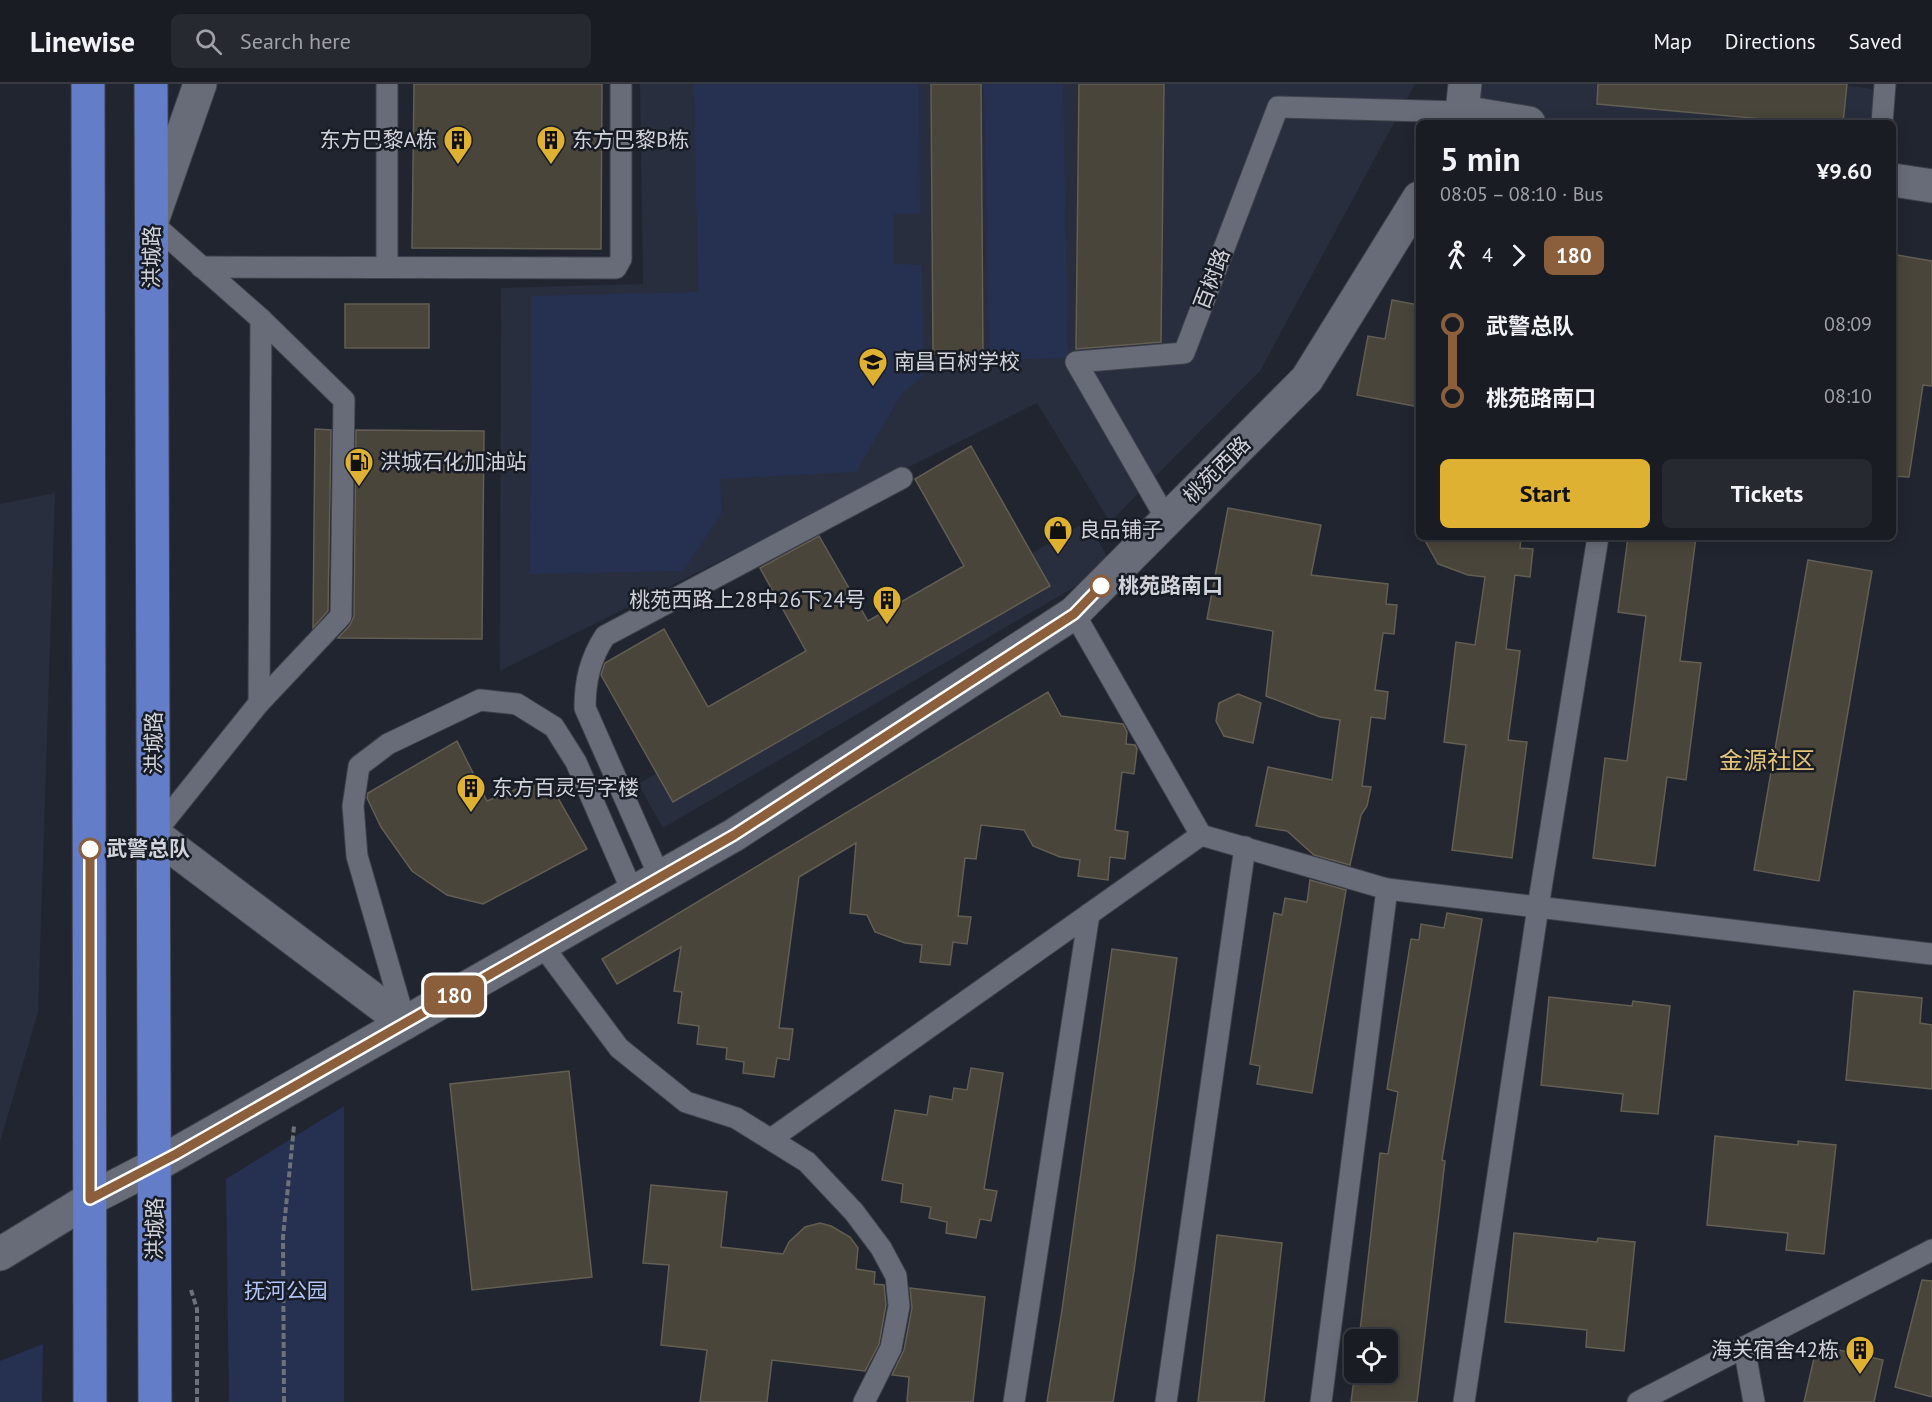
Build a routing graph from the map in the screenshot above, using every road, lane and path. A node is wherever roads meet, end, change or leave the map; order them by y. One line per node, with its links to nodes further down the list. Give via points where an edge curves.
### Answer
1 (88, 84): 35 (highway)
2 (151, 84): 13 (highway, 洪城路)
3 (200, 84): 13 (street)
4 (387, 84): 15 (lane)
5 (621, 84): 15 (lane, via 621,260 616,268)
6 (1885, 84): 9 (lane)
7 (1462, 106): 8 (street); 18 (lane, 百树路, via 1278,107 1184,352 1076,362)
8 (1516, 120)
9 (1882, 120)
10 (1896, 180): 11 (street)
11 (1932, 186)
12 (1416, 203): 18 (street, 桃苑西路, via 1307,379)
13 (152, 223): 14 (lane); 22 (highway, 洪城路)
14 (201, 267): 15 (lane); 16 (lane)
15 (387, 267)
16 (261, 320): 21 (lane); 21 (lane, via 344,400 341,616)
17 (902, 478): 25 (lane, via 605,636 595,652 585,684 585,708)
18 (1167, 520): 20 (street, 桃苑西路)
19 (1598, 540): 27 (lane)
20 (1074, 614): 23 (lane); 25 (street, 桃苑西路, via 734,835)
21 (259, 703): 22 (lane)
22 (154, 834): 31 (street); 34 (highway, 洪城路)
23 (1201, 835): 24 (lane); 28 (lane)
24 (1245, 847): 26 (lane); 44 (lane)
25 (646, 885): 29 (street, 桃苑西路); 31 (lane, via 554,727 517,705 480,700 388,744 358,766 353,806 357,856)
26 (1387, 889): 27 (lane); 45 (lane)
27 (1538, 907): 30 (lane); 46 (lane)
28 (1089, 914): 33 (lane); 43 (lane)
29 (542, 945): 31 (street, 桃苑西路); 33 (lane, via 619,1048 686,1102 736,1118)
30 (1932, 954)
31 (405, 1023): 32 (street, 桃苑西路)
32 (299, 1084): 34 (street, 桃苑西路); 41 (path, via 283,1237)
33 (771, 1139): 42 (lane, via 807,1162 854,1212 896,1276 899,1306 891,1348)
34 (156, 1165): 35 (street, 桃苑西路); 40 (highway, 洪城路)
35 (90, 1199): 37 (street, 桃苑西路); 39 (highway)
36 (1932, 1250): 38 (lane)
37 (0, 1254)
38 (1744, 1347): 47 (lane); 48 (lane)
39 (90, 1402)
40 (155, 1402)
41 (284, 1402)
42 (864, 1402)
43 (1014, 1402)
44 (1166, 1402)
45 (1321, 1402)
46 (1464, 1402)
47 (1638, 1402)
48 (1754, 1402)

